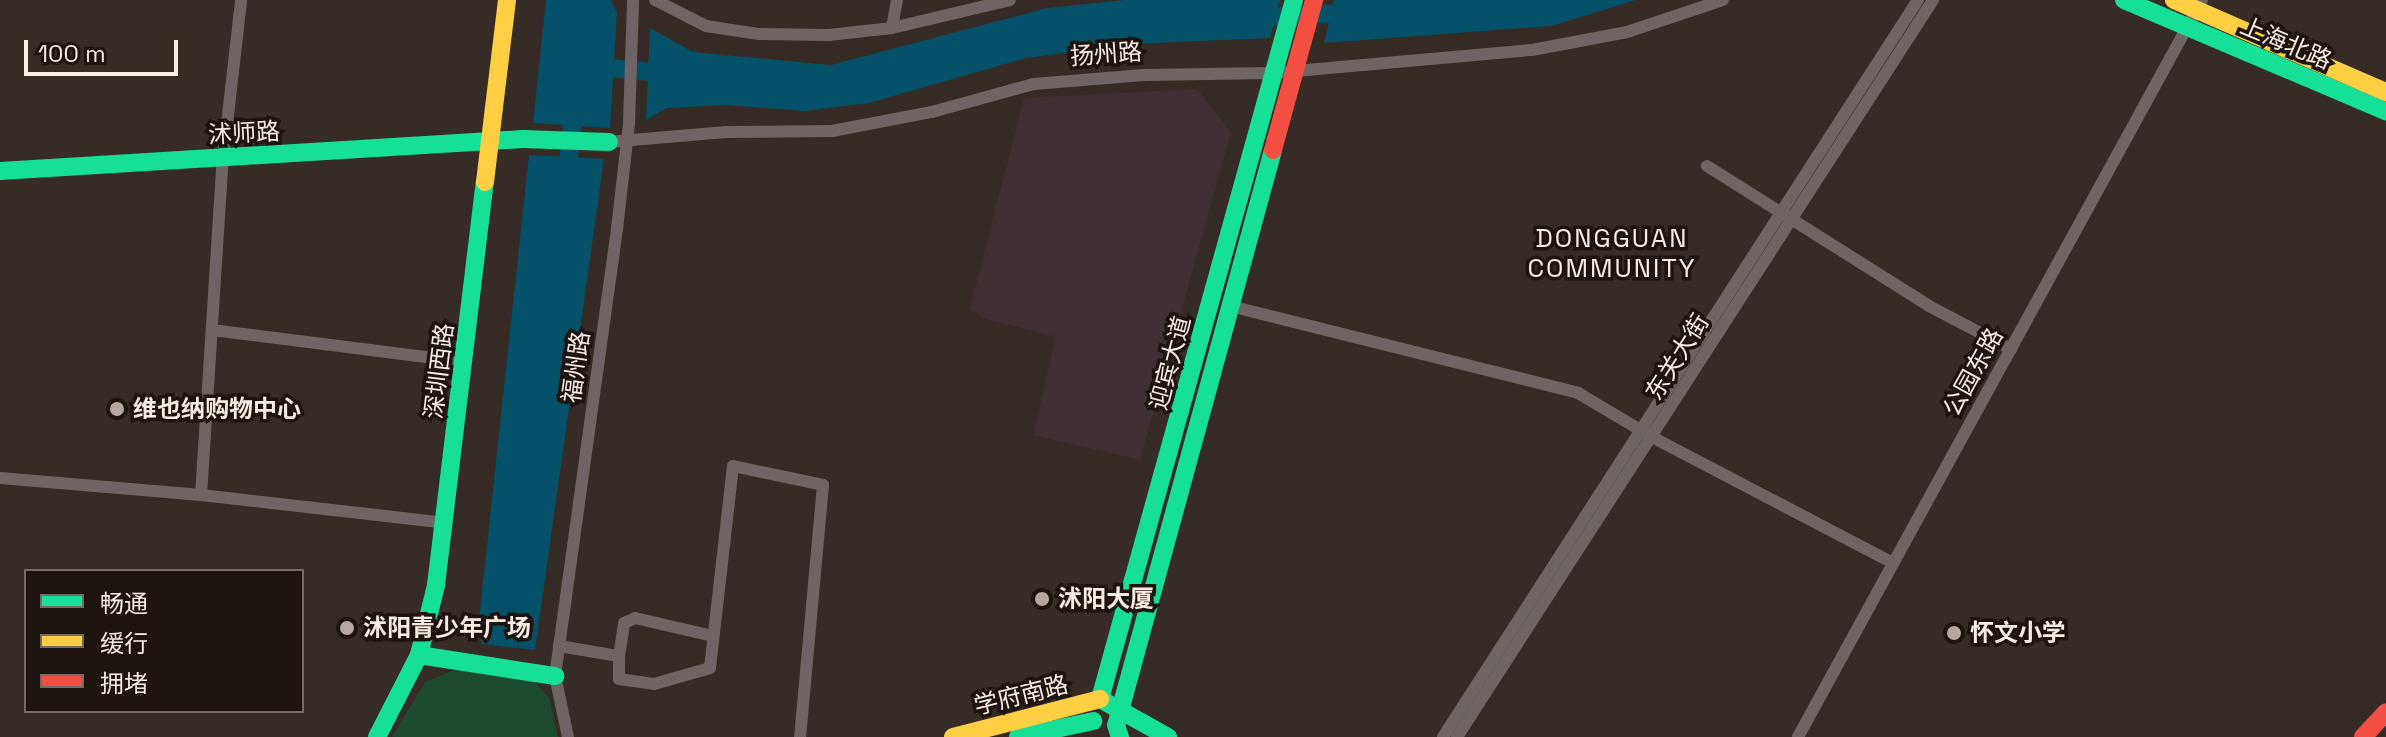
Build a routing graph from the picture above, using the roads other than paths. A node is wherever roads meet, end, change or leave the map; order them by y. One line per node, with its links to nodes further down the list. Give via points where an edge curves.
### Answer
1 (241, 0): 23 (street)
2 (507, 0): 21 (main road, 深圳西路)
3 (655, 0): 15 (street, via 706,26 759,34 829,35)
4 (897, 0): 15 (street)
5 (1010, 0): 15 (street)
6 (1294, 0): 18 (main road, 迎宾大道)
7 (1314, 0): 17 (main road, 迎宾大道)
8 (1723, 0): 17 (street, 扬州路, via 1627,32 1532,50)
9 (1918, 0): 26 (street, 东关大街)
10 (1933, 0): 27 (street, 东关大街)
11 (2124, 0): 16 (main road, 上海北路)
12 (2174, 0): 13 (main road, 上海北路)
13 (2199, 5): 16 (street, 公园东路); 19 (main road, 上海北路)
14 (633, 6): 22 (street, 福州路, via 629,123)
15 (892, 28)
16 (2187, 28): 20 (main road, 上海北路); 30 (street, 公园东路)
17 (1294, 71): 18 (street, 扬州路); 28 (main road, 迎宾大道)
18 (1273, 73): 22 (street, 扬州路, via 1034,84 932,112 832,131 726,132); 42 (main road, 迎宾大道)
19 (2386, 92)
20 (2386, 111)
21 (491, 143): 22 (main road, 扬州路); 23 (main road, 沭师路); 31 (main road, 深圳西路)
22 (618, 143): 38 (street, 福州路)
23 (223, 159): 25 (main road, 沭师路); 29 (street)
24 (1707, 166): 26 (street)
25 (0, 171)
26 (1781, 210): 27 (street); 32 (street, 东关大街)
27 (1791, 219): 30 (street, via 1929,306); 32 (street, 东关大街)
28 (1230, 306): 32 (street, via 1571,391); 44 (main road, 迎宾大道)
29 (212, 330): 31 (street); 34 (street)
30 (2011, 349): 36 (street, 公园东路)
31 (465, 362): 35 (main road, 深圳西路)
32 (1646, 434): 36 (street); 53 (street, 东关大街); 54 (street, 东关大街)
33 (0, 478): 34 (street)
34 (201, 495): 35 (street)
35 (445, 523): 39 (main road, 深圳西路)
36 (1893, 563): 55 (street, 公园东路)
37 (713, 636): 40 (street, via 635,618 624,623); 40 (street, via 710,668 654,684 619,679); 48 (street, via 733,466 823,485)
38 (559, 646): 40 (street); 41 (street, 福州路)
39 (419, 655): 41 (main road); 46 (main road, 深圳西路)
40 (619, 656)
41 (555, 676): 47 (street, 福州路)
42 (1100, 699): 44 (main road); 45 (main road, 迎宾大道); 49 (main road, 学府南路)
43 (2386, 712): 56 (main road)
44 (1117, 727): 45 (main road); 51 (main road); 52 (main road)
45 (1090, 729): 50 (main road, 学府南路)
46 (377, 737)
47 (568, 737)
48 (800, 737)
49 (953, 737)
50 (1018, 737)
51 (1156, 737)
52 (1168, 737)
53 (1443, 737)
54 (1457, 737)
55 (1798, 737)
56 (2363, 737)

